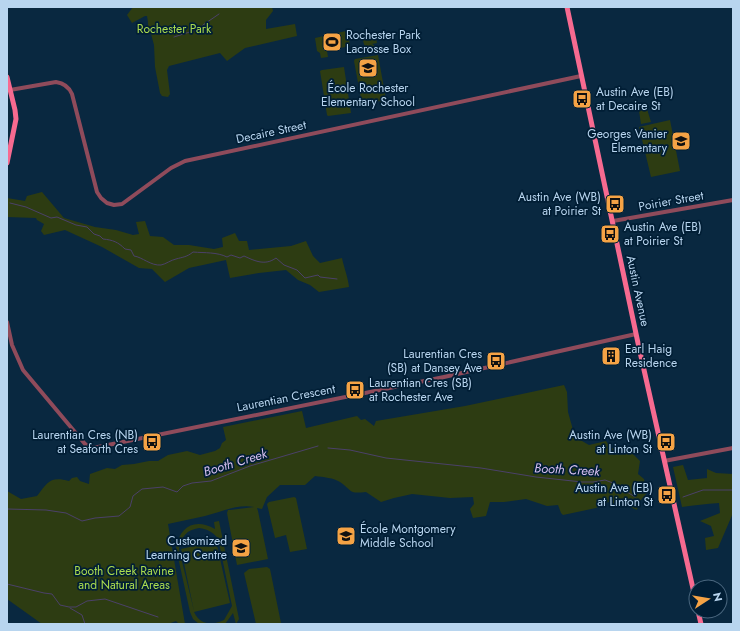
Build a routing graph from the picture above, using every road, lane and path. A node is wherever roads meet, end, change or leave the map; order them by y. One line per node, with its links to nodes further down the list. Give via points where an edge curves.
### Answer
1 (568, 7): 2 (main road, Austin Avenue)
2 (581, 76): 4 (street, Decaire Street, via 183,161 125,202 116,205 106,202 98,194 72,94 66,86 50,82); 7 (main road, Austin Avenue)
3 (7, 77): 4 (main road)
4 (9, 91): 5 (main road, via 16,119)
5 (7, 163)
6 (733, 200): 7 (street, Poirier Street)
7 (613, 222): 9 (main road, Austin Avenue)
8 (7, 322): 9 (street, Laurentian Crescent, via 12,345 23,370 85,444 93,448 418,382)
9 (636, 334): 11 (main road, Austin Avenue)
10 (733, 448): 11 (street)
11 (664, 461): 12 (main road, Austin Avenue)
12 (691, 579)

